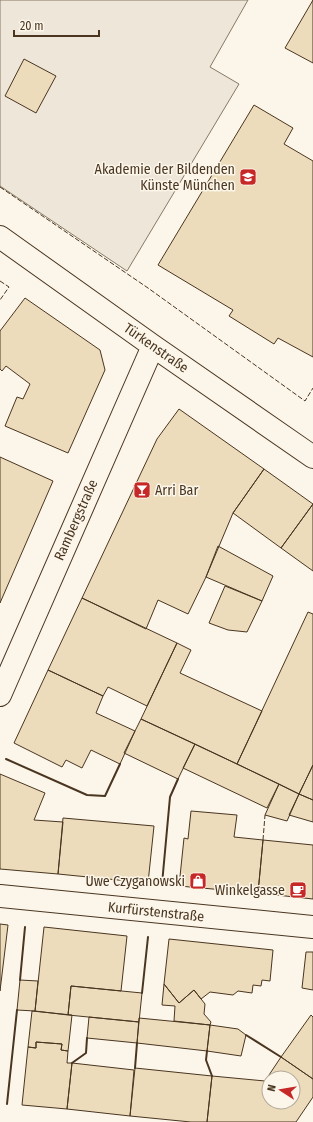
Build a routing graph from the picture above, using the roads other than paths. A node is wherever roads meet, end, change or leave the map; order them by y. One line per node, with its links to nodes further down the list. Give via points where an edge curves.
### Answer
1 (0, 237): 2 (street, Türkenstraße)
2 (153, 346): 3 (street, Türkenstraße); 4 (street, Rambergstraße)
3 (313, 457)
4 (0, 695)
5 (0, 896): 6 (street, Kurfürstenstraße)
6 (313, 927)

